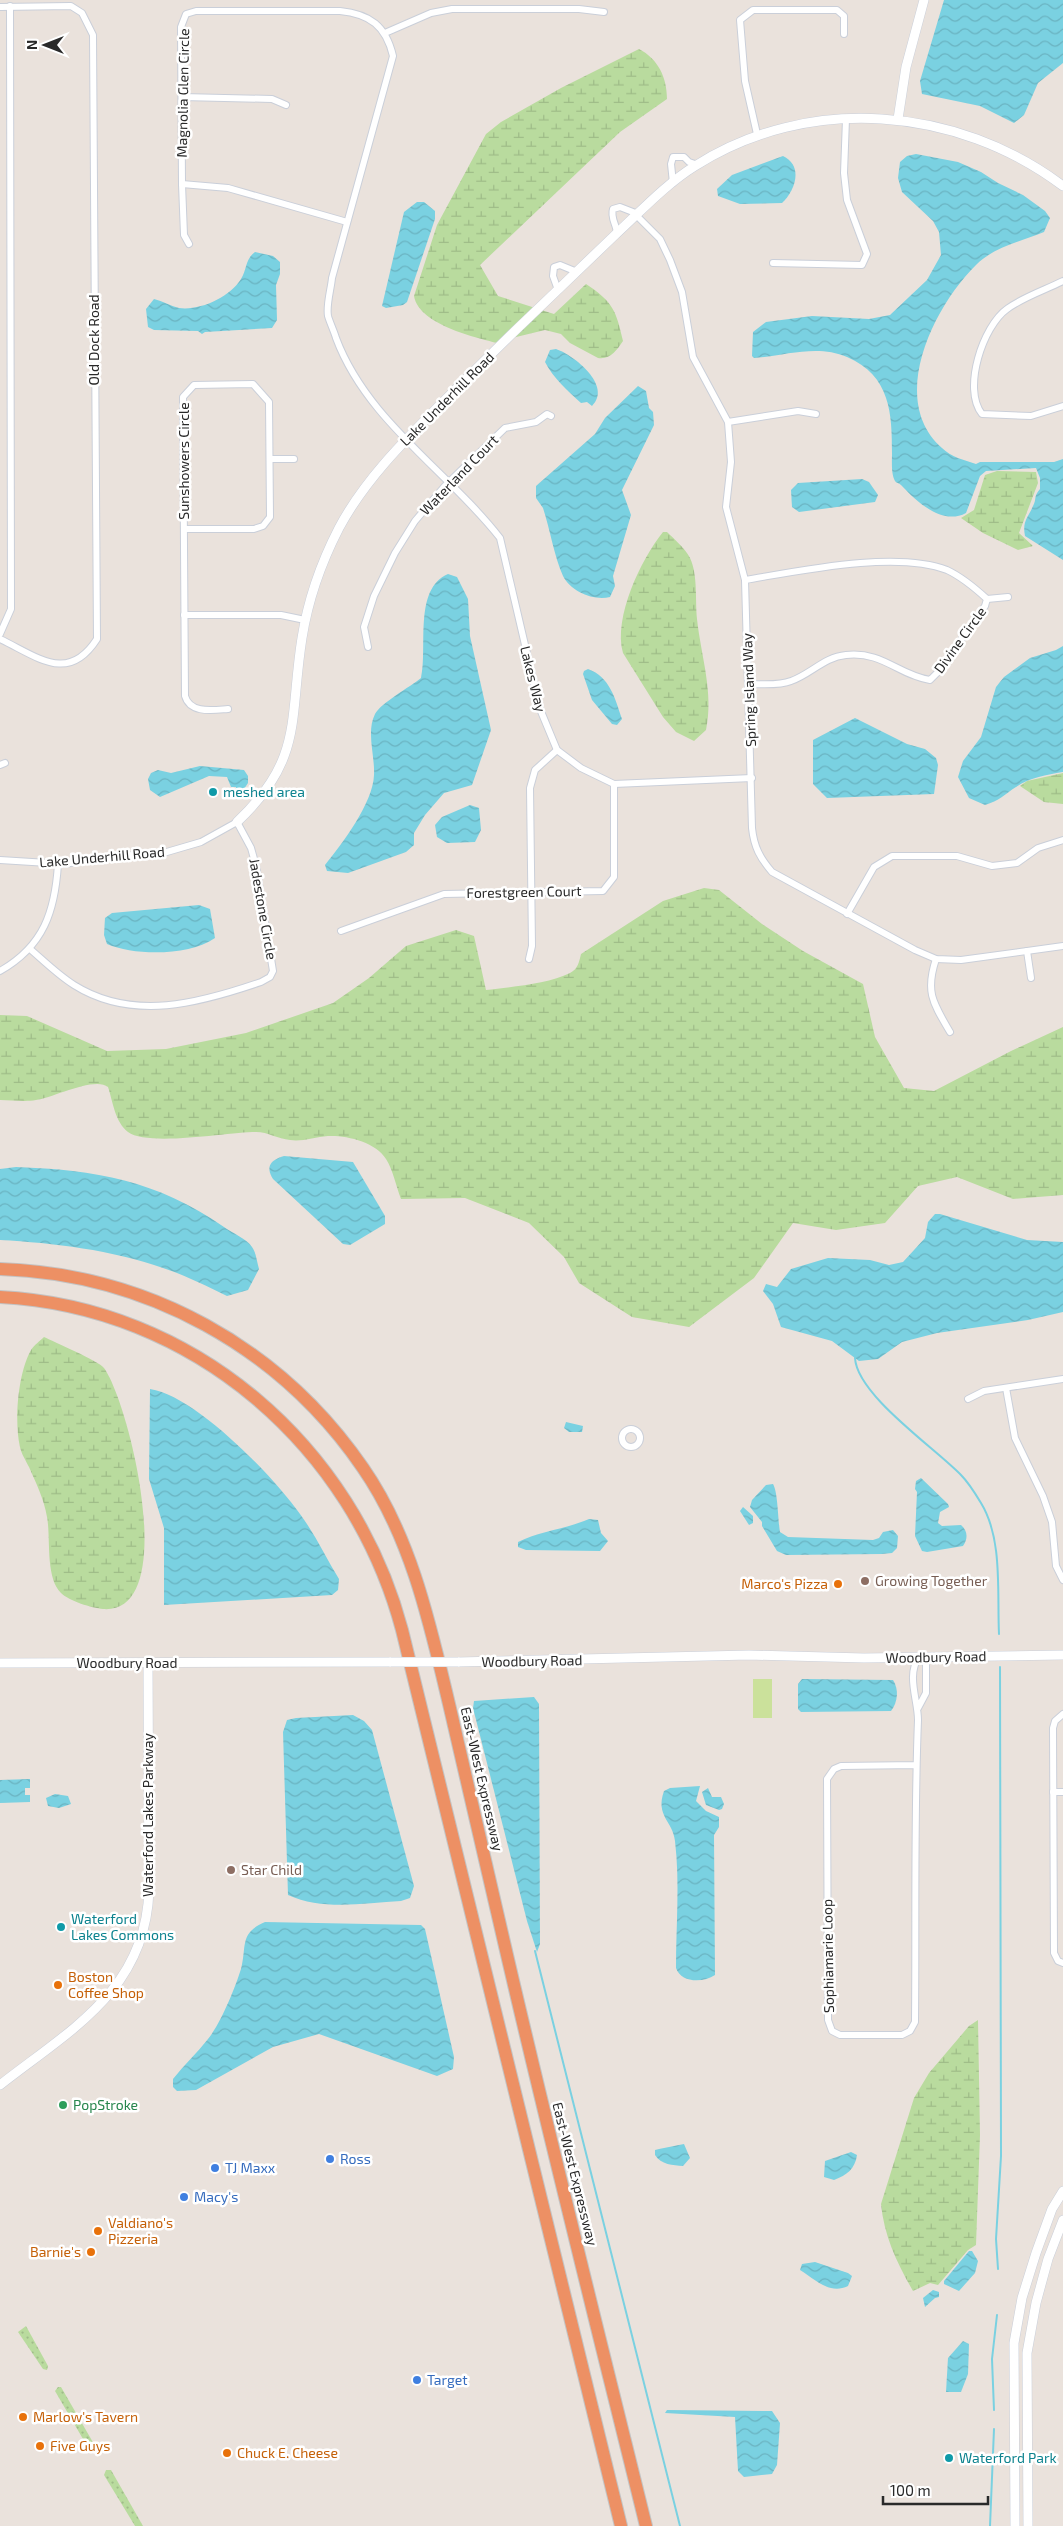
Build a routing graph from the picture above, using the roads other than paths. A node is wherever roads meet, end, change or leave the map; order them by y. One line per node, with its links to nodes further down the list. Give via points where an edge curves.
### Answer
1 (924, 0): 10 (street, via 906,67)
2 (10, 6): 3 (street, Old Dock Road); 38 (street, via 11,610); 39 (street, Old Dock Road, via 71,6 82,13 92,35 97,639 89,652 75,663 62,665)
3 (0, 7)
4 (604, 12): 5 (street, via 579,9 452,9 432,13)
5 (385, 33): 7 (street, Magnolia Glen Circle, via 374,21 358,13 196,11 186,14 181,27); 17 (street, via 393,56 391,70)
6 (844, 34): 11 (street, via 844,16 837,10 753,10 740,20 745,81)
7 (182, 97): 8 (street, via 272,99); 13 (street, Magnolia Glen Circle)
8 (286, 105)
9 (846, 119): 10 (street, Lake Underhill Road); 11 (street, Lake Underhill Road, via 795,125); 20 (street, via 844,173 847,200 867,254 862,265)
10 (898, 119): 15 (street, Lake Underhill Road, via 983,141 1017,156)
11 (757, 134): 12 (street, Lake Underhill Road)
12 (698, 165): 14 (street, Lake Underhill Road); 14 (street, via 684,157 673,157)
13 (182, 184): 17 (street, via 228,188); 19 (street, Magnolia Glen Circle, via 184,235)
14 (673, 184): 16 (street, Lake Underhill Road)
15 (1063, 186)
16 (637, 214): 18 (street, Lake Underhill Road); 18 (street, via 620,207 613,210); 27 (street, Spring Island Way, via 660,239 670,260 682,292 693,357)
17 (347, 222): 28 (street, via 332,278 328,315 348,364 368,395)
18 (617, 234): 21 (street, Lake Underhill Road)
19 (189, 244)
20 (773, 262)
21 (577, 272): 23 (street, Lake Underhill Road); 23 (street, via 559,265 554,267 553,276)
22 (1063, 281): 24 (street, via 1006,309 990,332 974,368 973,380 976,407 982,414 1031,416)
23 (558, 290): 28 (street, Lake Underhill Road)
24 (1063, 406)
25 (816, 414): 27 (street, via 798,411)
26 (552, 416): 31 (street, Waterland Court, via 547,414 536,422 505,428)
27 (728, 422): 33 (street, Spring Island Way, via 731,462 726,507)
28 (406, 440): 31 (street, Lakes Way); 37 (street, Lake Underhill Road, via 367,485 340,526 322,564)
29 (270, 459): 30 (street); 32 (street, Sunshowers Circle, via 270,517 262,526 254,529); 32 (street, Sunshowers Circle, via 269,402 253,384 194,385 183,397)
30 (294, 459)
31 (448, 482): 40 (street, Waterland Court, via 415,521 382,577 364,627); 43 (street, Lakes Way, via 500,538 540,709)
32 (184, 529): 36 (street, Sunshowers Circle)
33 (745, 580): 35 (street, Divine Circle, via 859,563 916,564 946,570 968,582); 41 (street, Spring Island Way)
34 (1008, 597): 35 (street)
35 (988, 599): 41 (street, Divine Circle, via 930,680 917,678 872,656 846,655 826,660 791,682)
36 (184, 615): 37 (street, via 281,615); 42 (street, Sunshowers Circle, via 186,700 196,709)
37 (305, 620): 46 (street, Lake Underhill Road, via 289,744 271,782)
38 (0, 634)
39 (0, 639)
40 (368, 647)
41 (749, 684): 44 (street, Spring Island Way)
42 (228, 709)
43 (557, 750): 45 (street, via 581,768); 50 (street, via 535,770 530,788)
44 (752, 778): 45 (street); 51 (street, Spring Island Way, via 752,828 760,858 772,872)
45 (614, 784): 50 (street, Forestgreen Court, via 614,877 603,891)
46 (237, 822): 49 (street, Lake Underhill Road, via 201,842 175,851); 54 (street, Jadestone Circle, via 251,848 258,872 273,963 268,979 182,1004 138,1007 88,993)
47 (1063, 840): 51 (street, via 1038,848 1017,863 992,866 957,856 892,856 874,867)
48 (0, 860): 49 (street, Lake Underhill Road)
49 (58, 864): 54 (street, via 57,894 47,921)
50 (531, 892): 52 (street, Forestgreen Court, via 444,894); 56 (street, via 532,946)
51 (847, 914): 57 (street, Spring Island Way)
52 (341, 931)
53 (1063, 946): 55 (street, Spring Island Way)
54 (30, 949): 58 (street)
55 (1027, 951): 57 (street, Spring Island Way, via 961,960); 59 (street)
56 (529, 959)
57 (936, 959): 60 (street, via 930,978 932,1001)
58 (0, 972)
59 (1031, 978)
60 (950, 1032)
61 (0, 1269): 83 (highway, East-West Expressway, via 58,1275 138,1294 168,1305 245,1347 284,1377 318,1410 364,1469 385,1503 414,1576 440,1668)
62 (0, 1297): 82 (highway, via 64,1305 112,1318 165,1340 215,1368 260,1402 310,1451 341,1491 370,1540 388,1581 402,1630)
63 (1063, 1379): 64 (street)
64 (1006, 1388): 65 (street); 66 (street, via 1015,1438 1052,1522 1056,1566)
65 (968, 1399)
66 (1063, 1580)
67 (1063, 1655): 68 (street, Woodbury Road)
68 (919, 1658): 69 (street, Woodbury Road, bridge, via 749,1655 458,1662); 71 (street, Sophiamarie Loop, via 914,1664 914,1693); 71 (street, Sophiamarie Loop, via 926,1664 926,1693)
69 (148, 1663): 70 (street, Woodbury Road); 77 (street, Waterford Lakes Parkway, via 149,1896 140,1942 127,1972 102,2003)
70 (0, 1664)
71 (918, 1708): 73 (street, Sophiamarie Loop)
72 (1063, 1714): 74 (street, via 1055,1721 1054,1728)
73 (916, 1766): 73 (street, Sophiamarie Loop, via 841,1766 834,1769 827,1779 828,2020 832,2031 840,2035 902,2035 910,2031 915,2022)
74 (1053, 1792): 75 (street); 76 (street, via 1054,1953 1056,1959)
75 (1063, 1792)
76 (1063, 1963)
77 (0, 2085)
78 (1063, 2191): 80 (street, via 1052,2209 1022,2298 1014,2343)
79 (1063, 2220): 81 (street, via 1048,2259 1030,2326)
80 (1014, 2420): 81 (street); 84 (street)
81 (1027, 2421): 85 (street)
82 (621, 2526)
83 (646, 2526)
84 (1015, 2526)
85 (1028, 2526)

